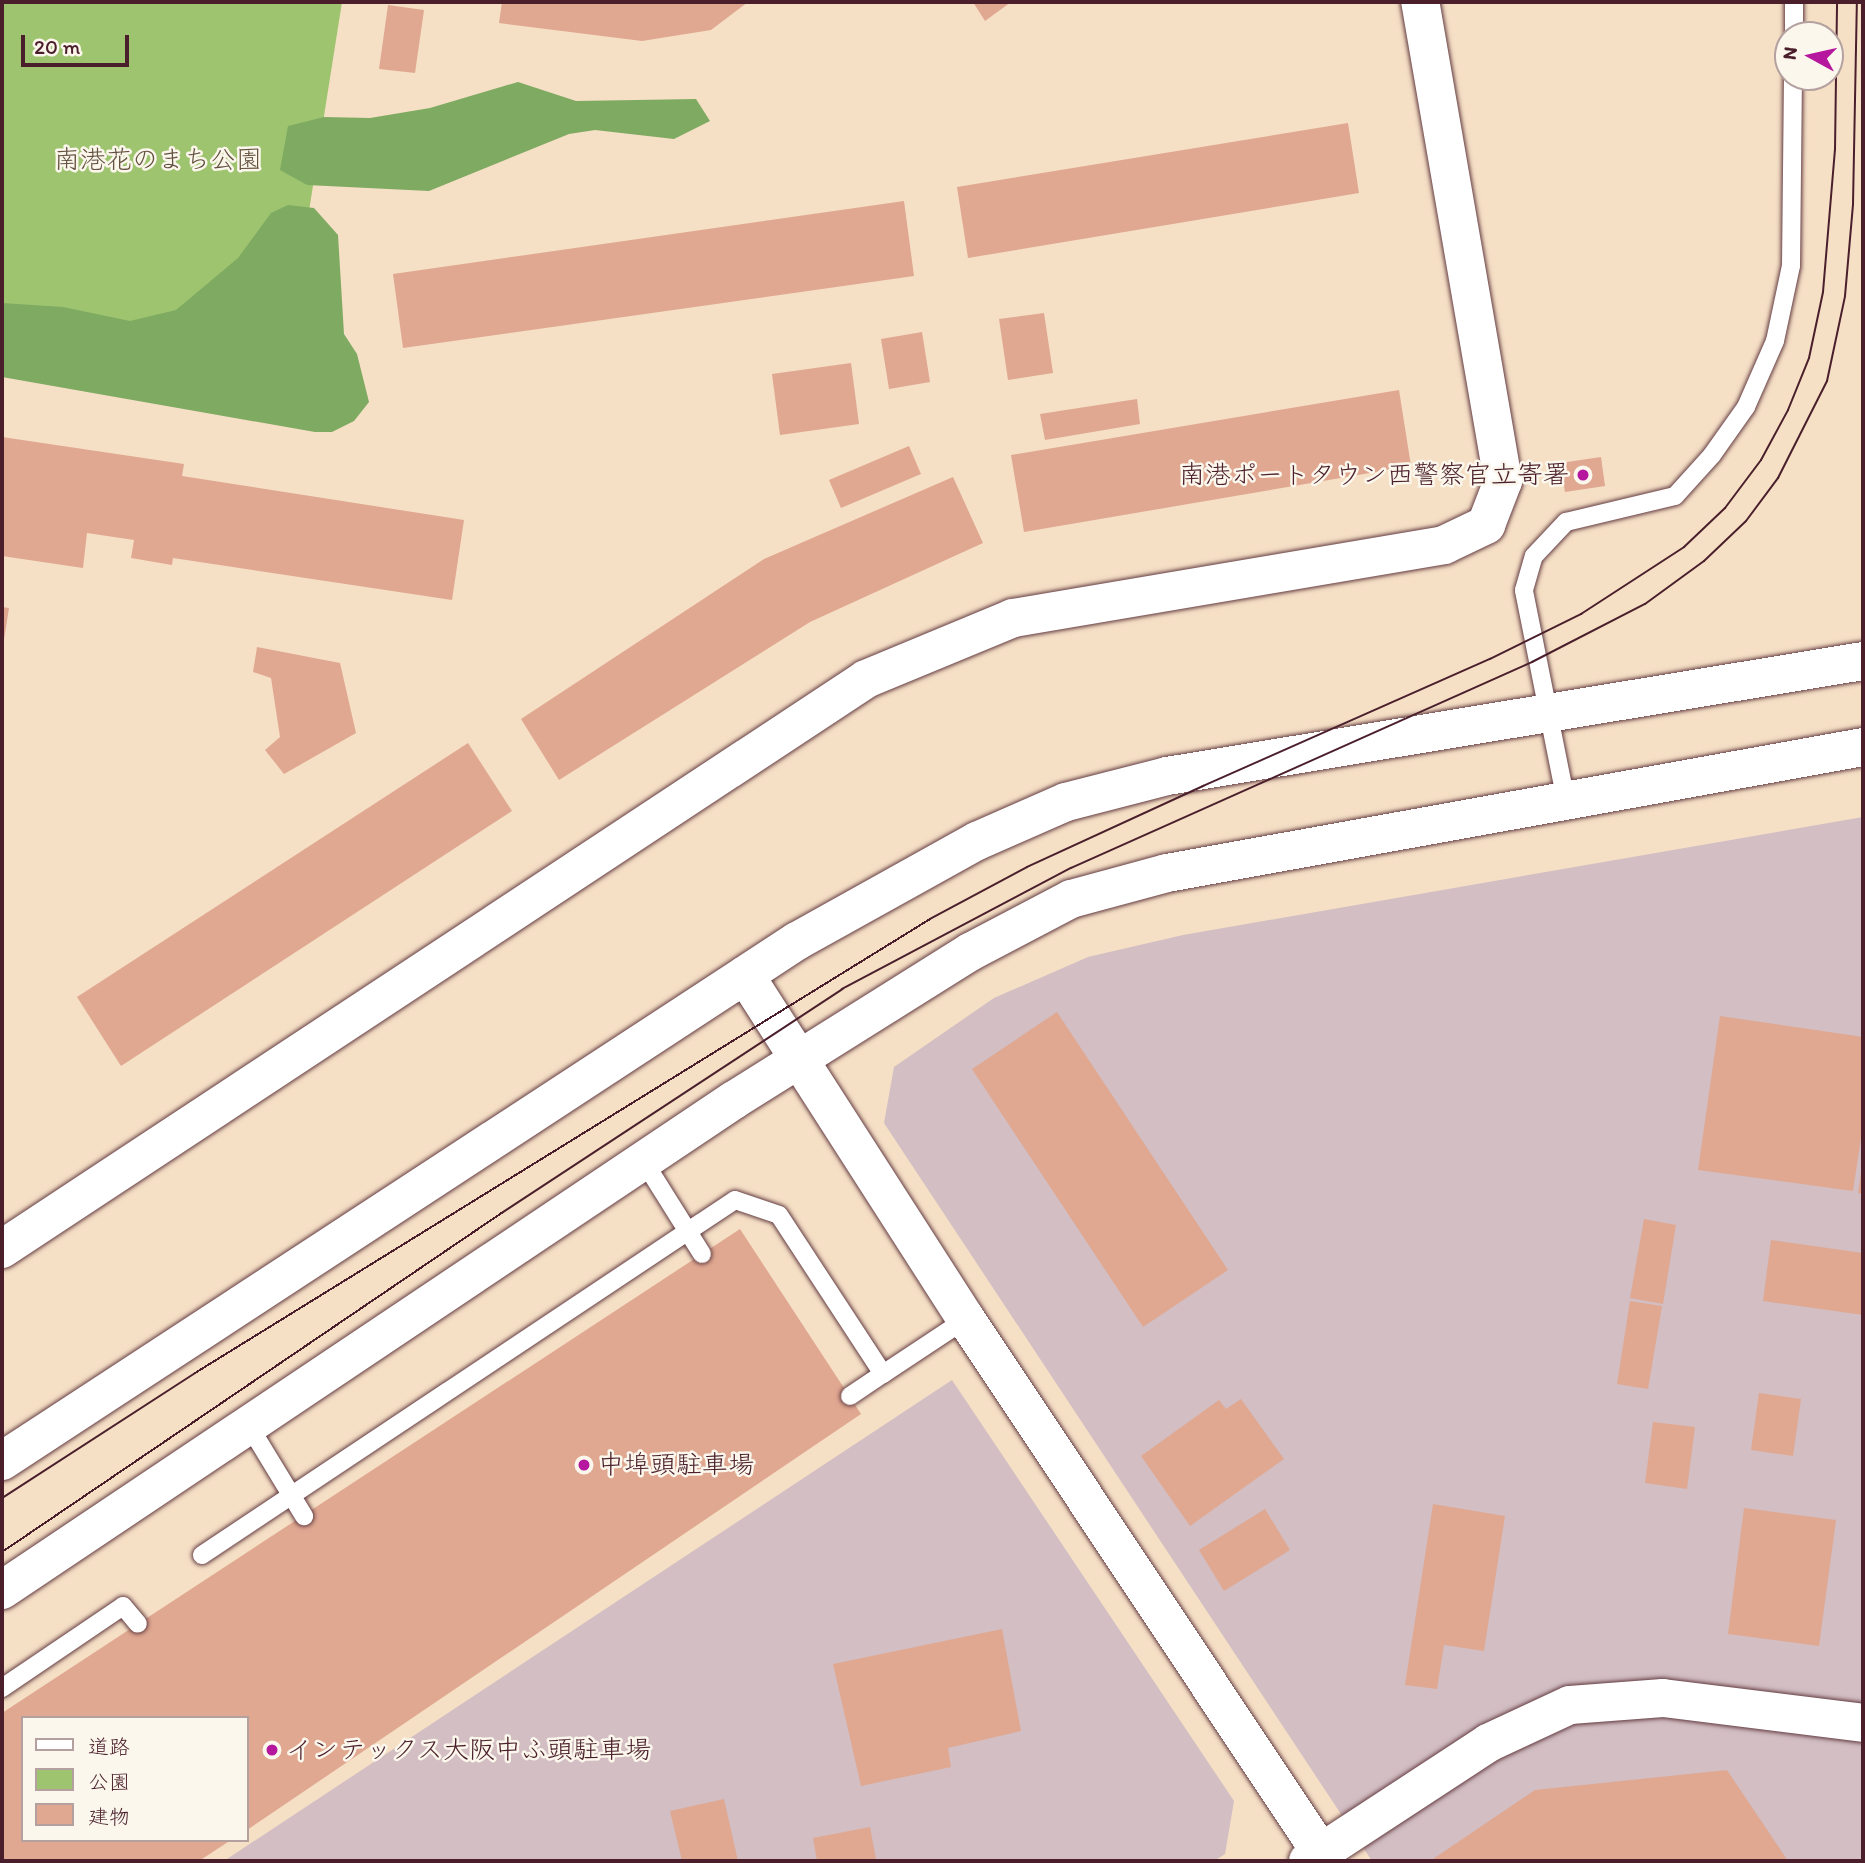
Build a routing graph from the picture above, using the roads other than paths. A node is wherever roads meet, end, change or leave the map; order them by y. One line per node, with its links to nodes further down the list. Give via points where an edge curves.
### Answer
1 (1420, 2): 13 (street, via 1503,481 1486,525 1444,545 1013,618 866,679)
2 (1794, 2): 3 (lane)
3 (1794, 21)
4 (1793, 91): 6 (lane, via 1791,266 1775,341 1746,407 1675,496 1566,522 1534,556 1524,590)
5 (1863, 661): 6 (street)
6 (1546, 714): 8 (lane); 9 (street, via 1167,776 1066,802 977,841)
7 (1863, 747): 8 (street)
8 (1566, 801): 10 (street, via 1167,873 1071,899 970,952)
9 (745, 975): 10 (street); 19 (street)
10 (800, 1060): 11 (street); 15 (street)
11 (643, 1160): 12 (lane); 18 (street)
12 (687, 1231): 14 (lane); 16 (lane, via 735,1200 779,1215); 20 (lane)
13 (2, 1249)
14 (702, 1254)
15 (966, 1319): 16 (lane); 27 (street)
16 (883, 1374): 17 (lane)
17 (850, 1396)
18 (248, 1424): 20 (lane); 23 (street)
19 (2, 1461)
20 (291, 1494): 21 (lane); 22 (lane)
21 (304, 1516)
22 (202, 1555)
23 (2, 1590)
24 (138, 1624): 25 (lane, via 123,1606)
25 (2, 1688)
26 (1863, 1723): 27 (street, via 1663,1698 1570,1705 1488,1743)
27 (1315, 1857)

